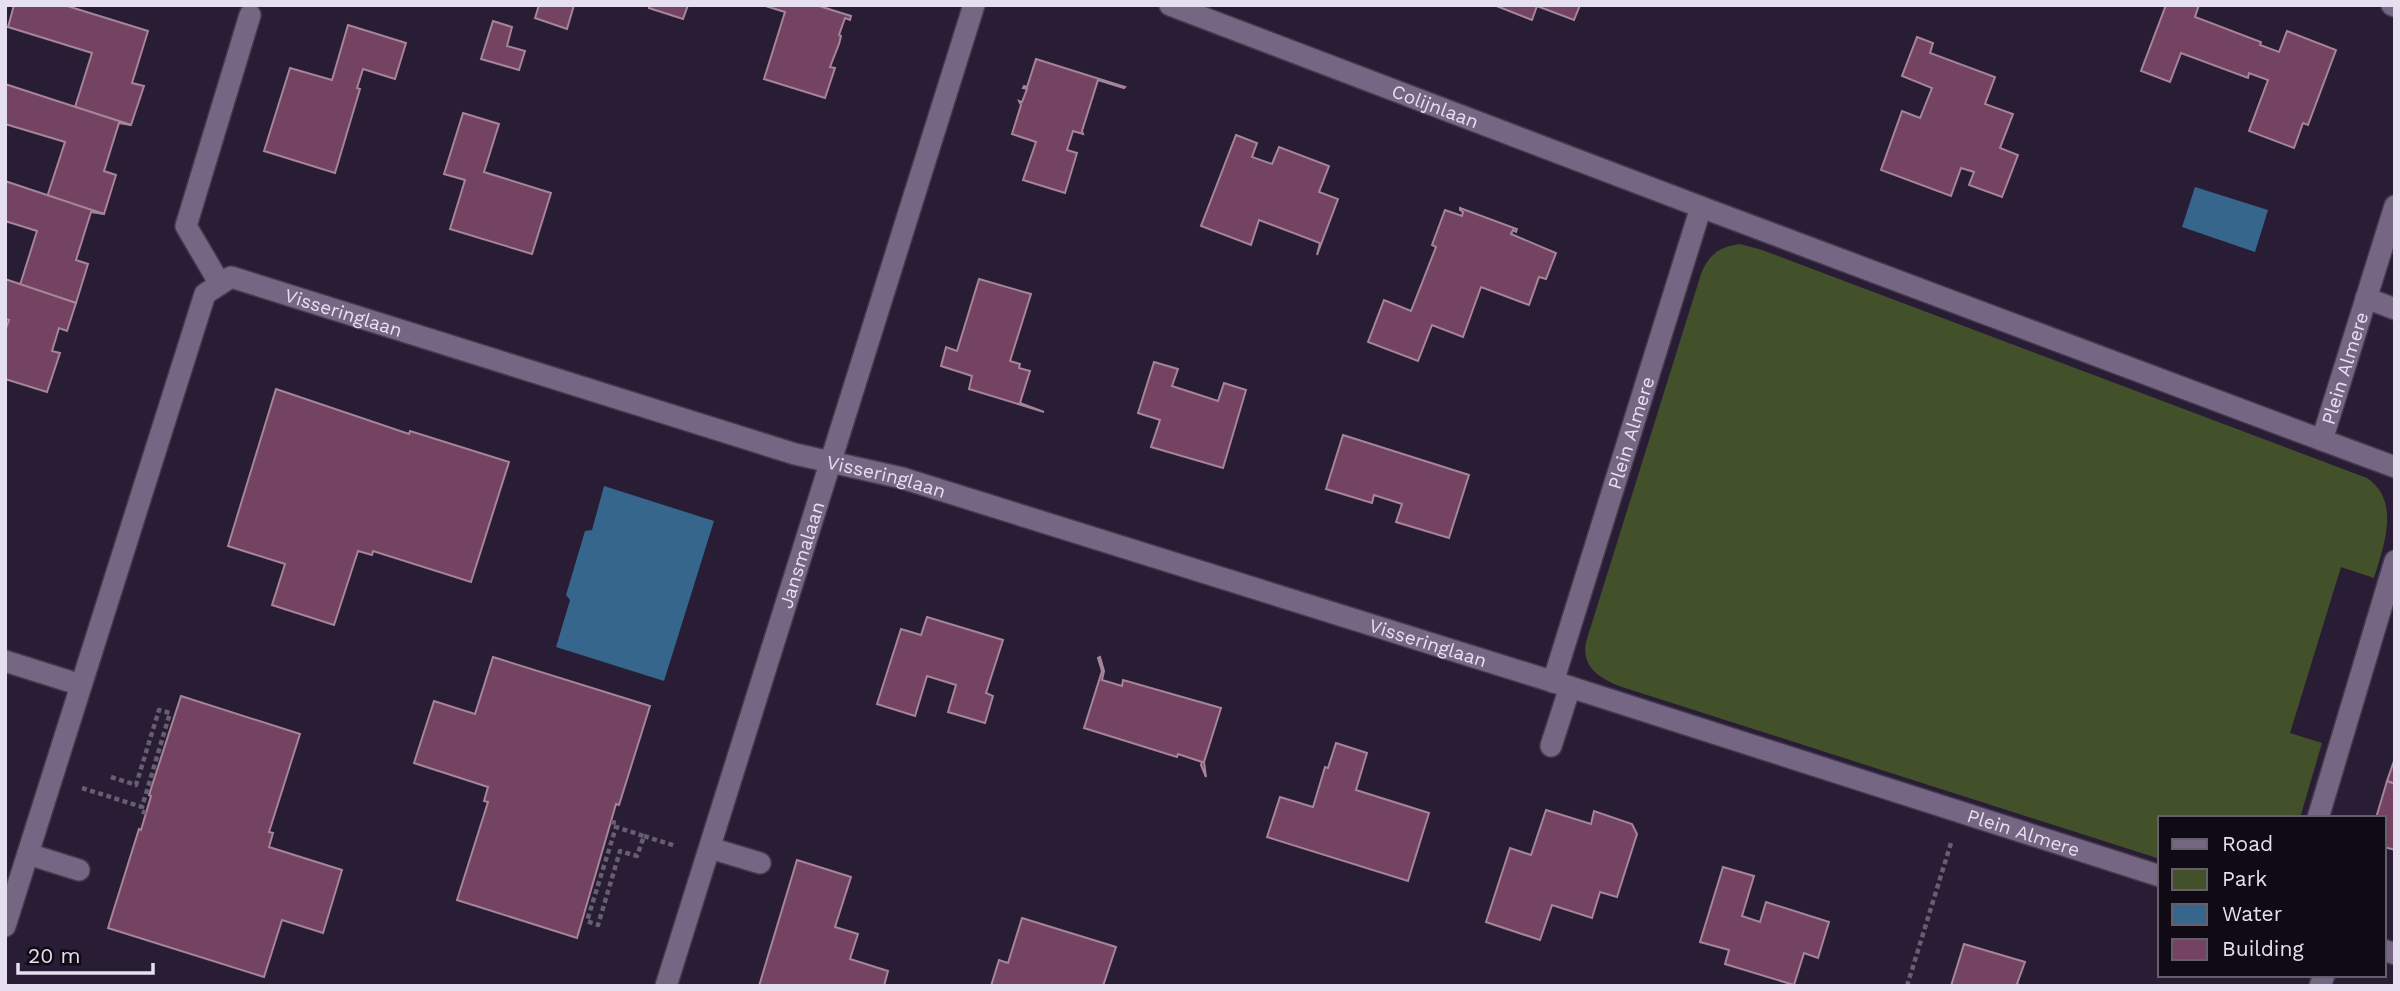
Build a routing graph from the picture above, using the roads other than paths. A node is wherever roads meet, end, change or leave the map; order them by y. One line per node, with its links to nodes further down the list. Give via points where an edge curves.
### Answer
1 (974, 5): 10 (street, Jansmalaan)
2 (1170, 5): 5 (street, Colijnlaan)
3 (250, 15): 6 (street, via 186,226)
4 (2395, 206): 7 (street, Plein Almere)
5 (1701, 207): 9 (street, Plein Almere); 15 (street, Plein Almere)
6 (220, 284): 10 (street, Visseringlaan, via 231,277 762,444); 14 (street, via 205,294)
7 (2366, 298): 8 (street, Plein Almere); 9 (street, Plein Almere)
8 (2395, 309)
9 (2322, 440): 11 (street, Plein Almere)
10 (831, 461): 15 (street, Visseringlaan, via 902,478); 18 (street, Jansmalaan)
11 (2395, 467)
12 (2395, 561): 17 (street)
13 (5, 661): 14 (street)
14 (81, 685): 19 (street)
15 (1561, 685): 16 (street); 22 (street, Plein Almere)
16 (1551, 746)
17 (2319, 816)
18 (710, 848): 20 (street); 24 (street, Jansmalaan)
19 (27, 854): 21 (street); 23 (street)
20 (760, 863)
21 (79, 870)
22 (2158, 875)
23 (5, 926)
24 (666, 986)

